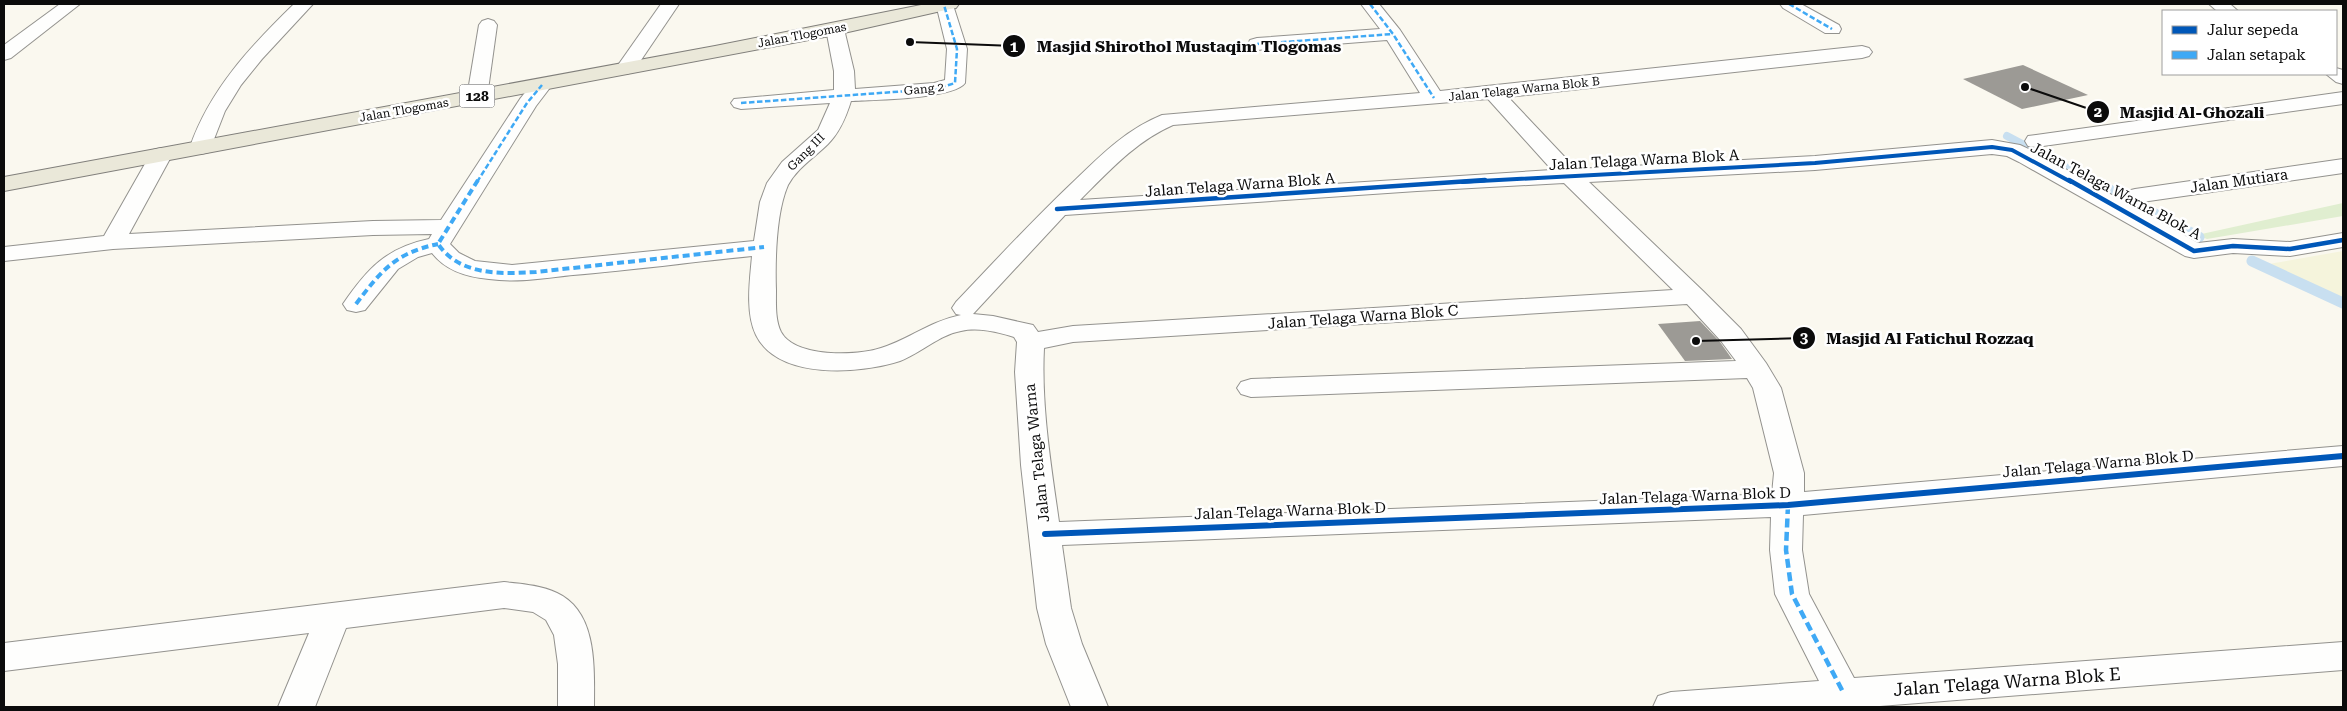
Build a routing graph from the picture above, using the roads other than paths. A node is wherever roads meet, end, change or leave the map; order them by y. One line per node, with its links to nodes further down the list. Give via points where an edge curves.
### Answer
1 (71, 4): 13 (street)
2 (304, 4): 23 (street, via 269,38 230,88 215,111)
3 (670, 4): 14 (street)
4 (1370, 4): 10 (street)
5 (1789, 4): 8 (street)
6 (947, 5): 9 (main road, Jalan Tlogomas / 128); 17 (street, Gang 2, via 957,49 955,83 936,89)
7 (488, 25): 18 (street)
8 (1832, 28)
9 (835, 29): 14 (main road, Jalan Tlogomas / 128); 17 (street, Gang III, via 843,68)
10 (1393, 34): 11 (street); 19 (street)
11 (1257, 44)
12 (1862, 52): 16 (street, Jalan Telaga Warna Blok B)
13 (4, 54)
14 (626, 68): 15 (main road, Jalan Tlogomas / 128)
15 (542, 84): 18 (main road, Jalan Tlogomas / 128); 31 (street)
16 (1493, 93): 19 (street, Jalan Telaga Warna Blok B); 26 (street)
17 (843, 96): 21 (street); 35 (street, Gang III, via 830,128 795,162 775,189)
18 (476, 97): 23 (main road, Jalan Tlogomas / 128)
19 (1434, 98): 29 (street, Jalan Telaga Warna Blok B, via 1168,119 1143,131)
20 (2343, 98): 22 (street)
21 (741, 104)
22 (2036, 141)
23 (200, 147): 24 (main road, Jalan Tlogomas / 128)
24 (161, 155): 27 (main road, Jalan Tlogomas / 128); 33 (street)
25 (2343, 166): 28 (street, Jalan Mutiara)
26 (1571, 177): 29 (street, Jalan Telaga Warna Blok A); 34 (street, Jalan Telaga Warna Blok A, via 1815,164 2001,148 2027,157 2194,251); 37 (street)
27 (4, 184)
28 (2135, 196)
29 (1057, 209): 39 (street)
30 (2343, 221): 34 (street, via 2262,234)
31 (443, 236): 33 (street, via 373,228); 35 (street, via 442,251 458,264 499,273 599,266); 38 (street, via 397,256)
32 (2343, 240): 34 (street, via 2290,249)
33 (113, 242): 36 (street)
34 (2233, 246)
35 (764, 247): 40 (street, Gang III, via 763,295 768,335 777,346 791,354 817,361 866,360 891,355)
36 (4, 254)
37 (1694, 296): 41 (street, Jalan Telaga Warna Blok C); 42 (street, via 1731,335)
38 (356, 304)
39 (965, 308): 40 (street); 41 (street, via 993,309 1008,314 1022,322)
40 (943, 328): 41 (street, via 962,322 1000,325)
41 (1028, 336): 46 (street, Jalan Telaga Warna, via 1036,464)
42 (1756, 368): 43 (street); 45 (street, via 1767,388 1789,473)
43 (1252, 388)
44 (2343, 456): 45 (street, Jalan Telaga Warna Blok D)
45 (1788, 505): 46 (street, Jalan Telaga Warna Blok D); 50 (street, via 1786,550 1792,594)
46 (1045, 534): 53 (street, Jalan Telaga Warna, via 1054,608 1064,644)
47 (334, 616): 49 (street); 51 (street); 52 (street, via 504,595 546,603 561,613 571,630 575,651)
48 (2343, 656): 50 (street, Jalan Telaga Warna Blok E)
49 (10, 664)
50 (1844, 694): 54 (street, Jalan Telaga Warna Blok E)
51 (297, 707)
52 (576, 707)
53 (1089, 707)
54 (1670, 707)

